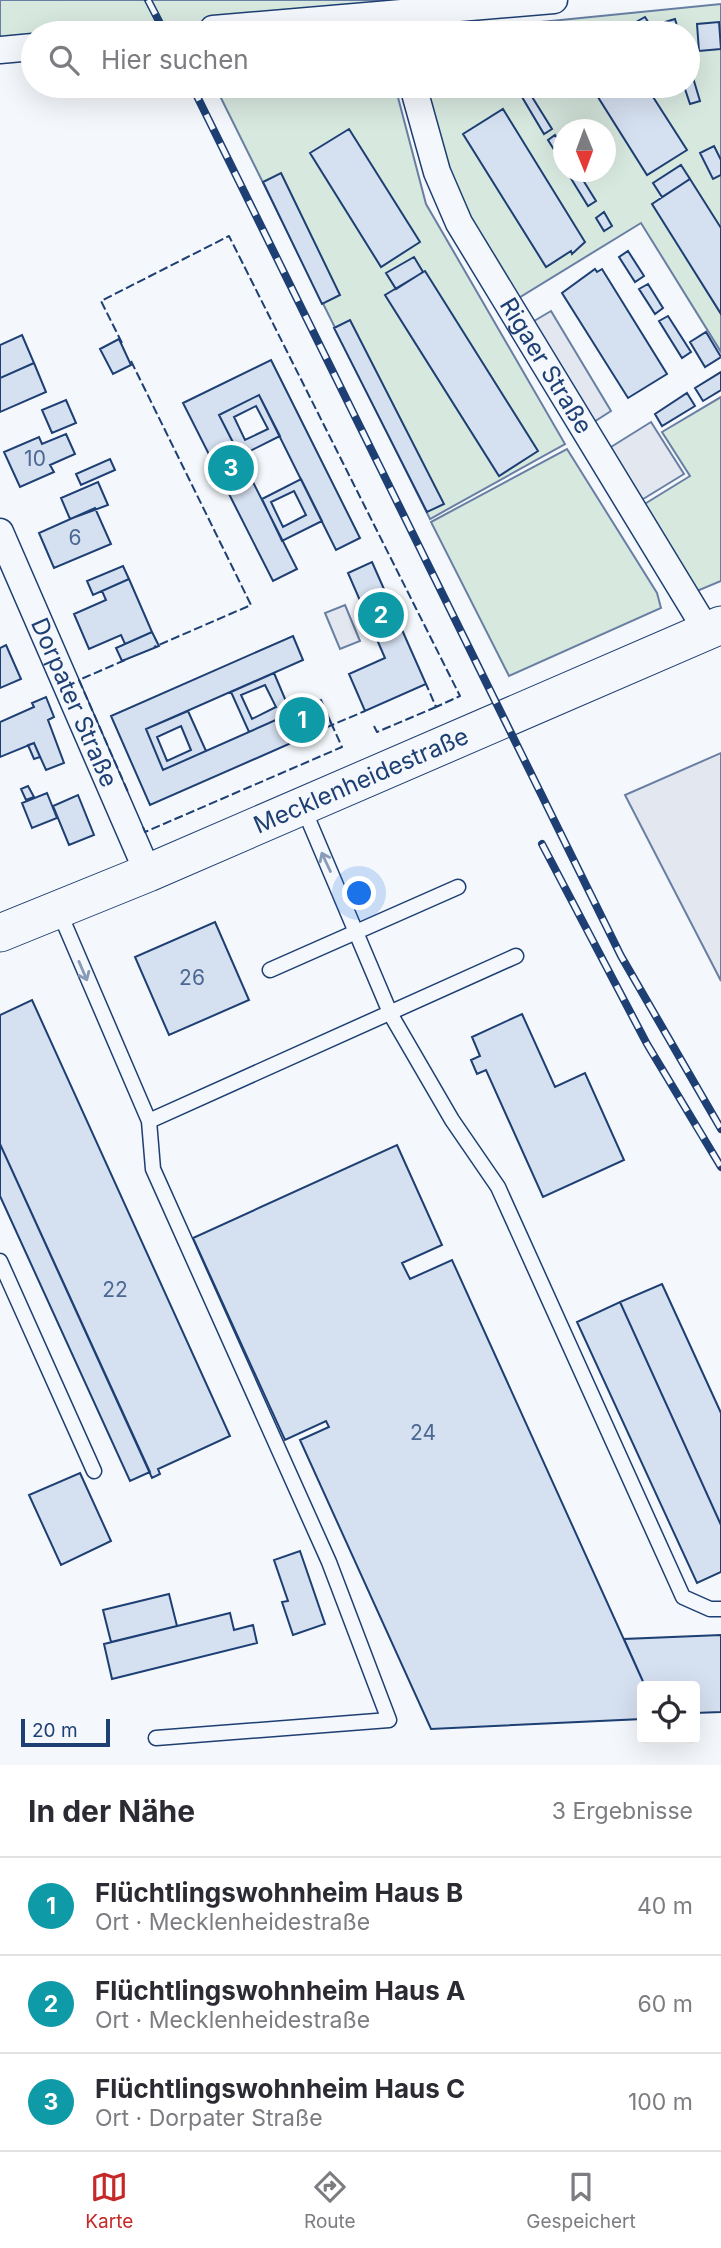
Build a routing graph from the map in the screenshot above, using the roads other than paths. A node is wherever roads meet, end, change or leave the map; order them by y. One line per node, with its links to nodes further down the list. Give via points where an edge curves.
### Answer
1 (554, 0): 2 (street)
2 (425, 21)
3 (21, 48): 4 (street)
4 (0, 50)
5 (416, 98): 7 (street, Rigaer Straße, via 437,172 459,223)
6 (0, 532): 9 (street, Dorpater Straße)
7 (714, 628): 8 (main road, Mecklenheidestraße)
8 (302, 806): 9 (main road, Mecklenheidestraße); 13 (lane, one-way to 8)
9 (148, 873): 11 (main road, Mecklenheidestraße)
10 (458, 887): 13 (lane)
11 (58, 908): 12 (main road, Mecklenheidestraße); 17 (lane, one-way to 17)
12 (0, 933)
13 (356, 933): 15 (lane); 16 (lane)
14 (516, 956): 16 (lane)
15 (270, 970)
16 (391, 1015): 17 (lane); 20 (lane, via 452,1120 498,1187 683,1597)
17 (149, 1121): 21 (lane, via 153,1169 329,1562 389,1720)
18 (0, 1261): 19 (lane)
19 (94, 1471)
20 (721, 1609)
21 (156, 1738)

